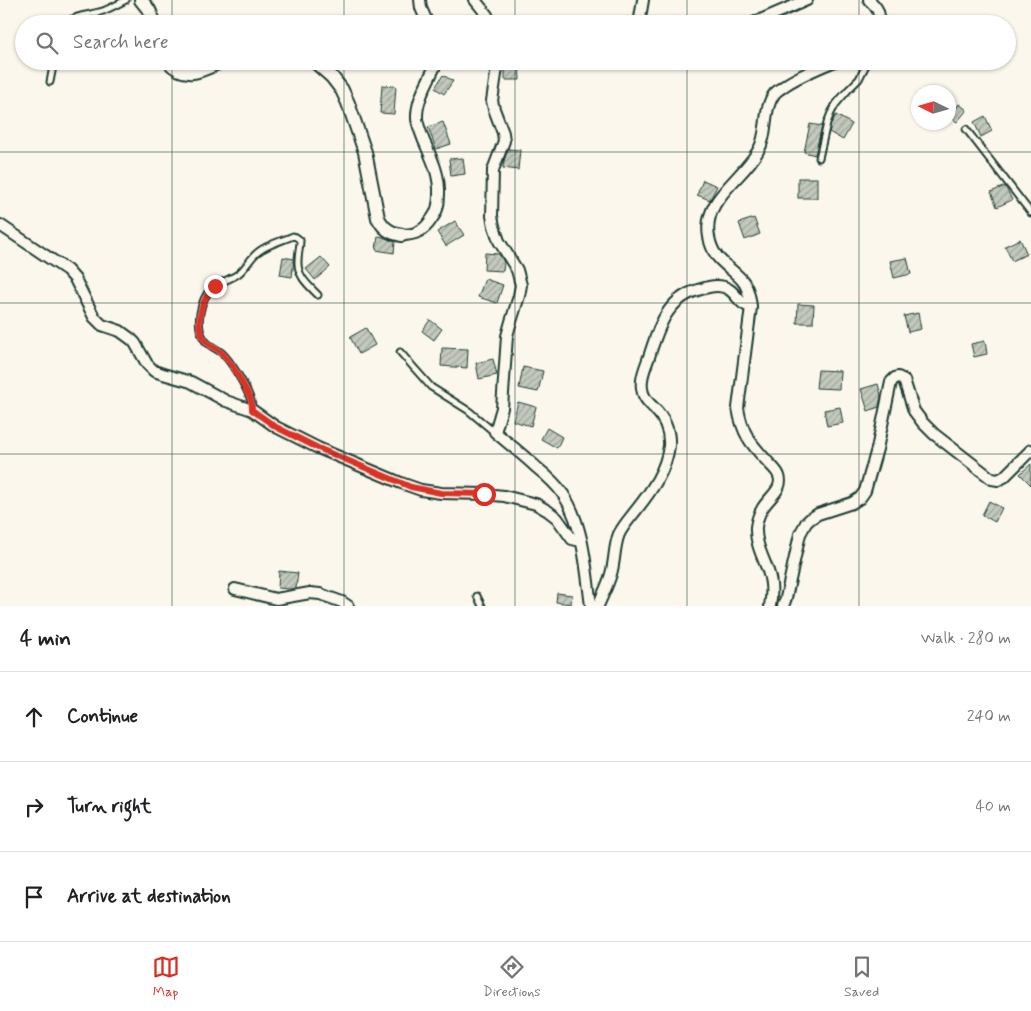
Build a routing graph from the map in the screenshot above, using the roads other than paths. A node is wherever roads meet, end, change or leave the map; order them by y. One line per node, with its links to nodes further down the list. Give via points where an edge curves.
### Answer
1 (126, 0): 8 (lane)
2 (141, 0): 9 (street)
3 (420, 0): 10 (street)
4 (475, 0): 11 (street)
5 (643, 0): 12 (street)
6 (807, 0): 13 (street)
7 (869, 0): 14 (street, via 876,6)
8 (85, 15)
9 (151, 15)
10 (424, 15)
11 (487, 15)
12 (641, 15)
13 (772, 15)
14 (879, 15)
15 (52, 70): 23 (lane)
16 (178, 70): 17 (street, via 189,73)
17 (200, 70)
18 (324, 70): 28 (street, via 342,90 348,103 365,152 378,218 382,226)
19 (433, 70): 28 (street, via 420,99 418,119 438,174 438,207 424,229)
20 (497, 70): 33 (street, via 492,101 504,141 493,170 492,216 499,241 517,270 521,285 507,336 502,408)
21 (814, 70): 30 (street, via 776,92 771,99 759,150 710,213 708,226 712,249 742,279)
22 (864, 70): 25 (lane, via 836,104 826,123)
23 (50, 82)
24 (966, 129): 26 (lane)
25 (820, 158)
26 (1031, 213)
27 (0, 225): 32 (street, via 68,270 97,321 131,339 151,368)
28 (402, 235)
29 (318, 295): 32 (lane, via 299,272 300,240 293,236 264,248 237,275 215,286 206,295 201,309 201,332 207,343 228,360 251,400)
30 (751, 307): 41 (street, via 731,291 718,286 690,292 672,306 665,317 642,378 642,386 646,400 666,424 667,456 657,482 619,534 611,574); 42 (street, via 738,408 744,432 776,470 780,482 763,507 756,526 758,545 769,574)
31 (400, 352): 33 (lane, via 431,387)
32 (252, 410): 35 (street, via 276,427 310,444 411,487 441,493 504,496 536,504 557,518 572,539)
33 (495, 432): 35 (street, via 563,494 573,512)
34 (1031, 450): 43 (street, via 1004,477 992,479 923,423 914,411 904,380 892,379 865,491 852,503 818,514 806,524 800,534)
35 (581, 541): 40 (street)
36 (235, 589): 38 (street, via 276,599 320,594)
37 (477, 596): 39 (lane)
38 (348, 606)
39 (482, 606)
40 (591, 606)
41 (598, 606)
42 (770, 606)
43 (783, 606)

